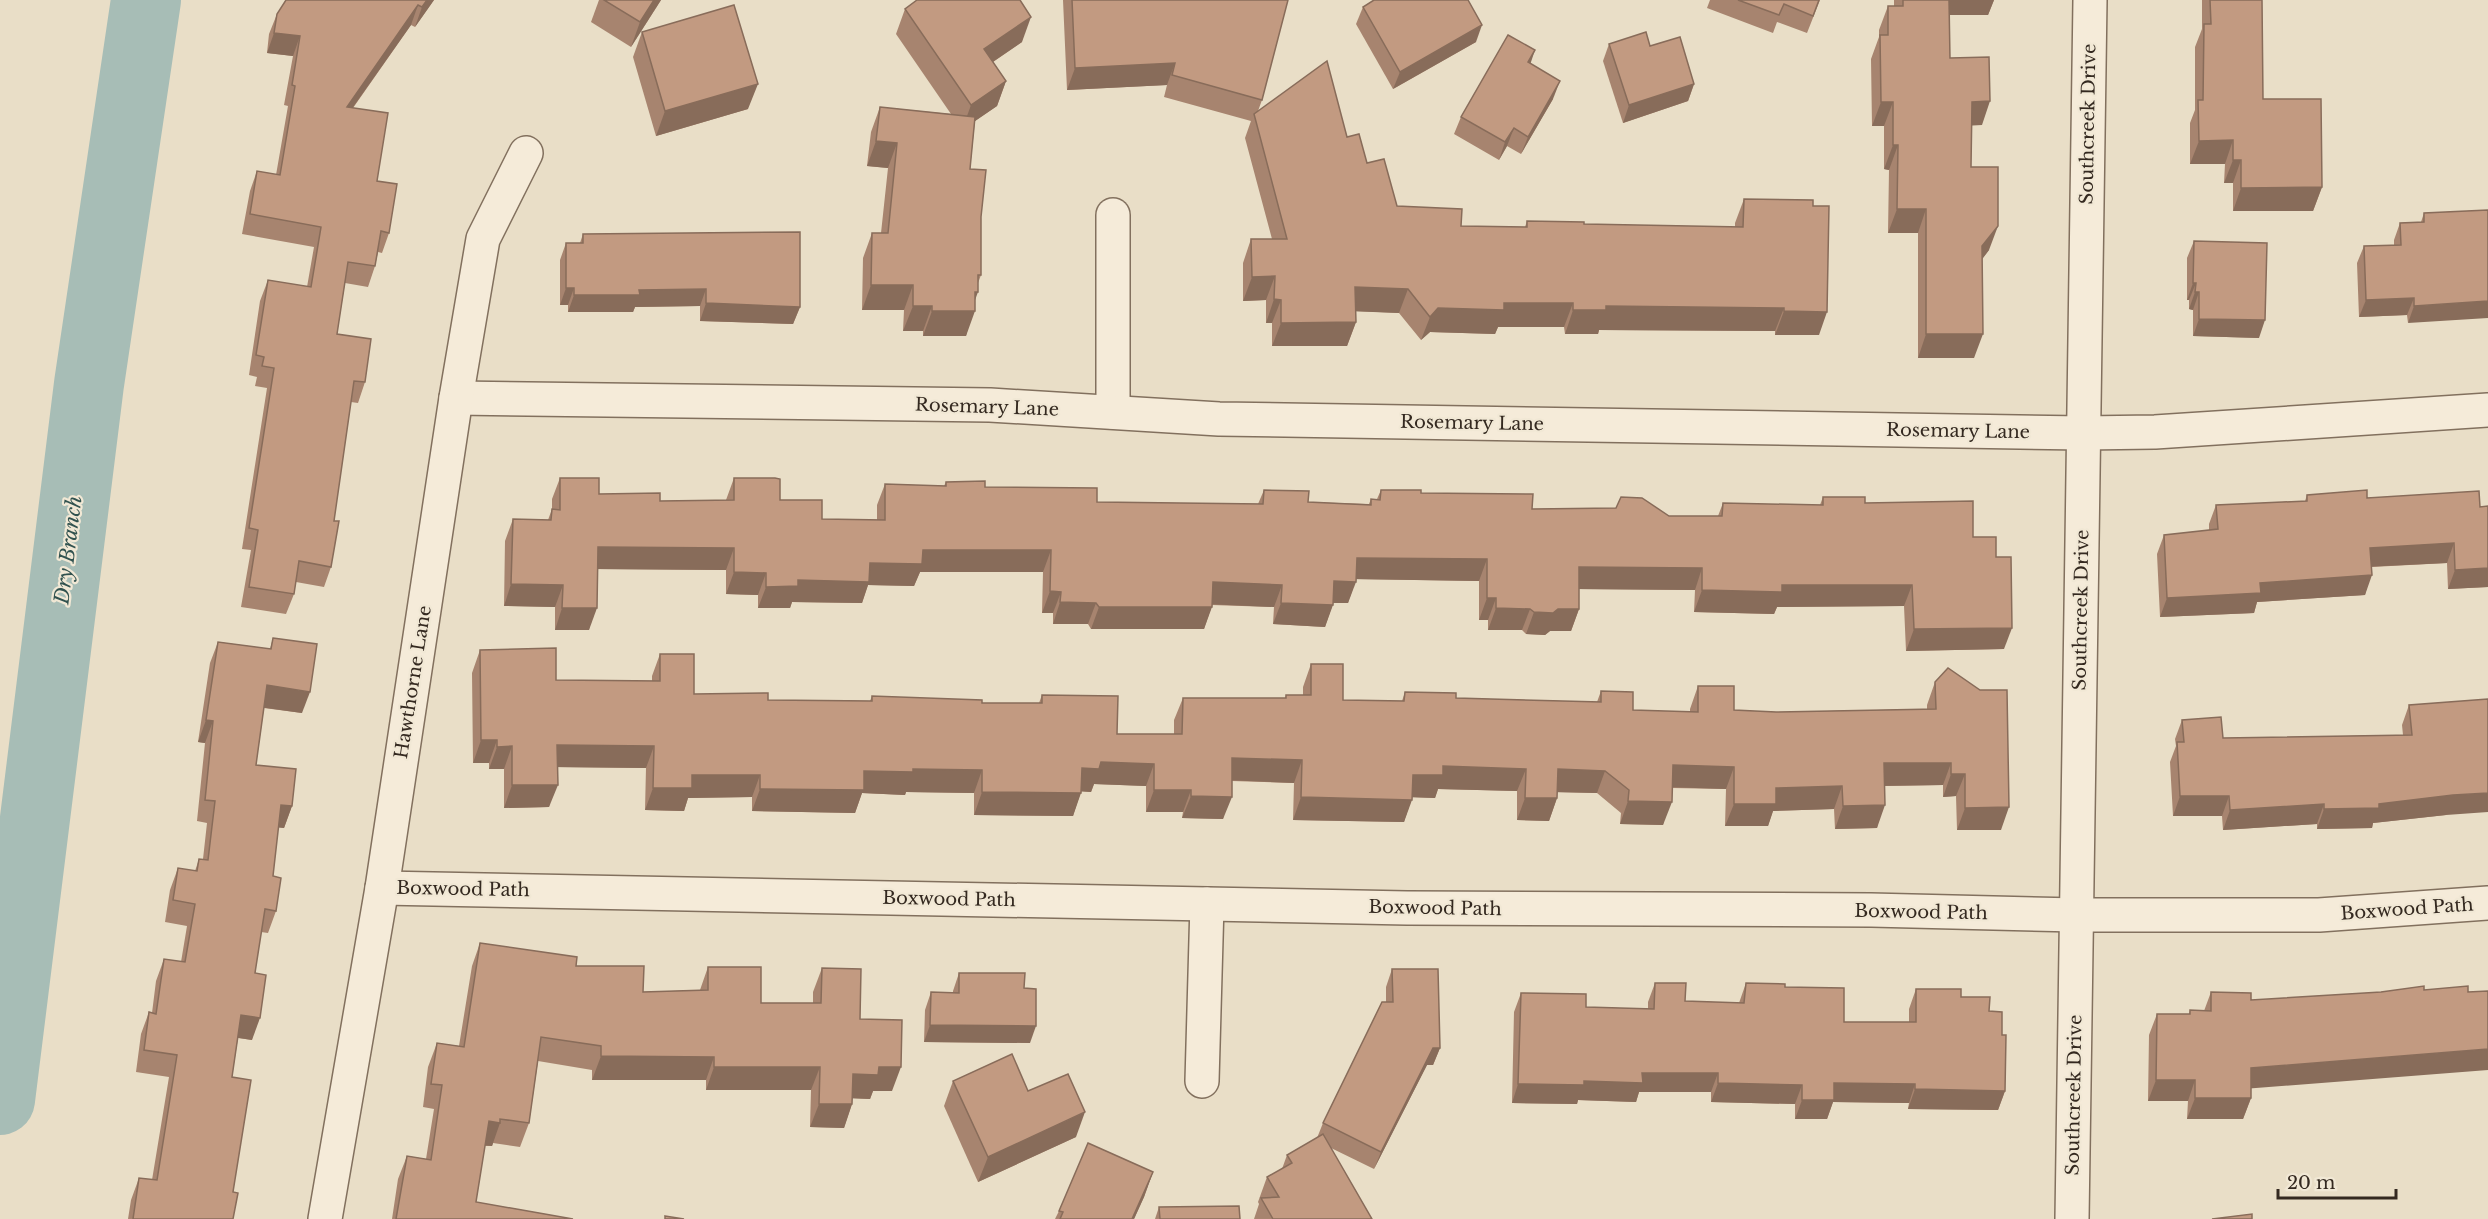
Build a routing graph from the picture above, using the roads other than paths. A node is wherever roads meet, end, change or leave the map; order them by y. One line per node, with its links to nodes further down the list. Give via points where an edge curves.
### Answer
1 (2090, 0): 7 (street, Southcreek Drive)
2 (526, 153): 4 (street, Hawthorne Lane, via 483,239)
3 (1113, 215): 6 (street)
4 (456, 398): 6 (street, Rosemary Lane, via 990,405); 8 (street, Hawthorne Lane)
5 (2488, 410): 7 (street, Rosemary Lane)
6 (1113, 412): 7 (street, Rosemary Lane, via 1219,419)
7 (2084, 433): 11 (street, Southcreek Drive)
8 (382, 888): 10 (street, Boxwood Path); 13 (street, Hawthorne Lane)
9 (2488, 903): 11 (street, Boxwood Path, via 2319,915)
10 (1207, 904): 11 (street, Boxwood Path); 12 (street)
11 (2077, 915): 14 (street, Southcreek Drive)
12 (1202, 1081)
13 (325, 1219)
14 (2072, 1219)

